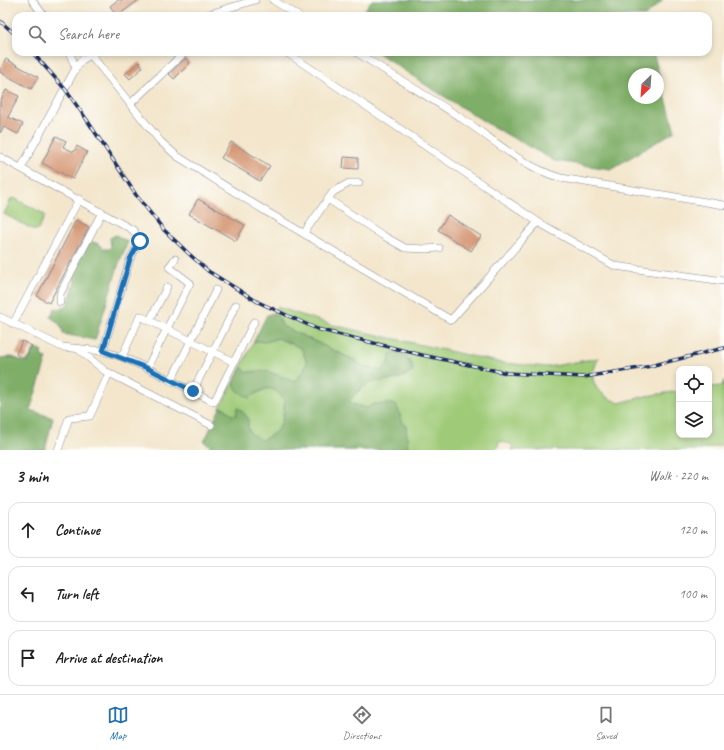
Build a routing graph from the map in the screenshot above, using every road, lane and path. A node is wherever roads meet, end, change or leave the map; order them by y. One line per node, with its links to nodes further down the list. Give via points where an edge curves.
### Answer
1 (32, 0): 4 (street)
2 (255, 0): 5 (street)
3 (273, 0): 6 (street)
4 (41, 12)
5 (216, 12)
6 (292, 12)
7 (70, 56): 13 (street)
8 (89, 56): 13 (street)
9 (96, 56): 14 (street)
10 (181, 56): 14 (street)
11 (292, 56): 22 (street)
12 (362, 56): 20 (street, via 546,174)
13 (76, 68): 16 (street)
14 (130, 104): 23 (street, via 160,141 177,156)
15 (0, 157): 16 (street)
16 (21, 168): 18 (street)
17 (359, 183): 19 (street, via 349,182 333,192)
18 (79, 199): 21 (street); 34 (street)
19 (328, 199): 23 (street); 24 (street, via 405,248)
20 (724, 205)
21 (102, 212): 29 (street, via 60,294); 38 (street, via 133,230 140,241 130,259)
22 (538, 222): 23 (street, via 451,320); 26 (street, via 615,266)
23 (304, 233)
24 (439, 248)
25 (175, 259): 35 (street, via 169,267 190,283)
26 (724, 281)
27 (167, 287): 32 (street)
28 (216, 290): 36 (street)
29 (60, 302)
30 (236, 305): 39 (street)
31 (0, 317): 34 (street)
32 (150, 320): 35 (street); 40 (street, via 140,316)
33 (254, 322): 41 (street)
34 (14, 324): 37 (street, via 62,347)
35 (167, 328): 36 (street); 42 (street)
36 (191, 341): 39 (street); 44 (street)
37 (78, 349): 38 (street); 43 (street, via 94,364)
38 (103, 351): 40 (street)
39 (212, 352): 41 (street); 45 (street)
40 (122, 357): 42 (street)
41 (234, 362): 45 (street, via 214,402)
42 (147, 368): 44 (street)
43 (109, 373): 46 (street); 47 (street, via 90,416 69,418)
44 (171, 381): 45 (street)
45 (193, 391)
46 (211, 425)
47 (58, 450)

